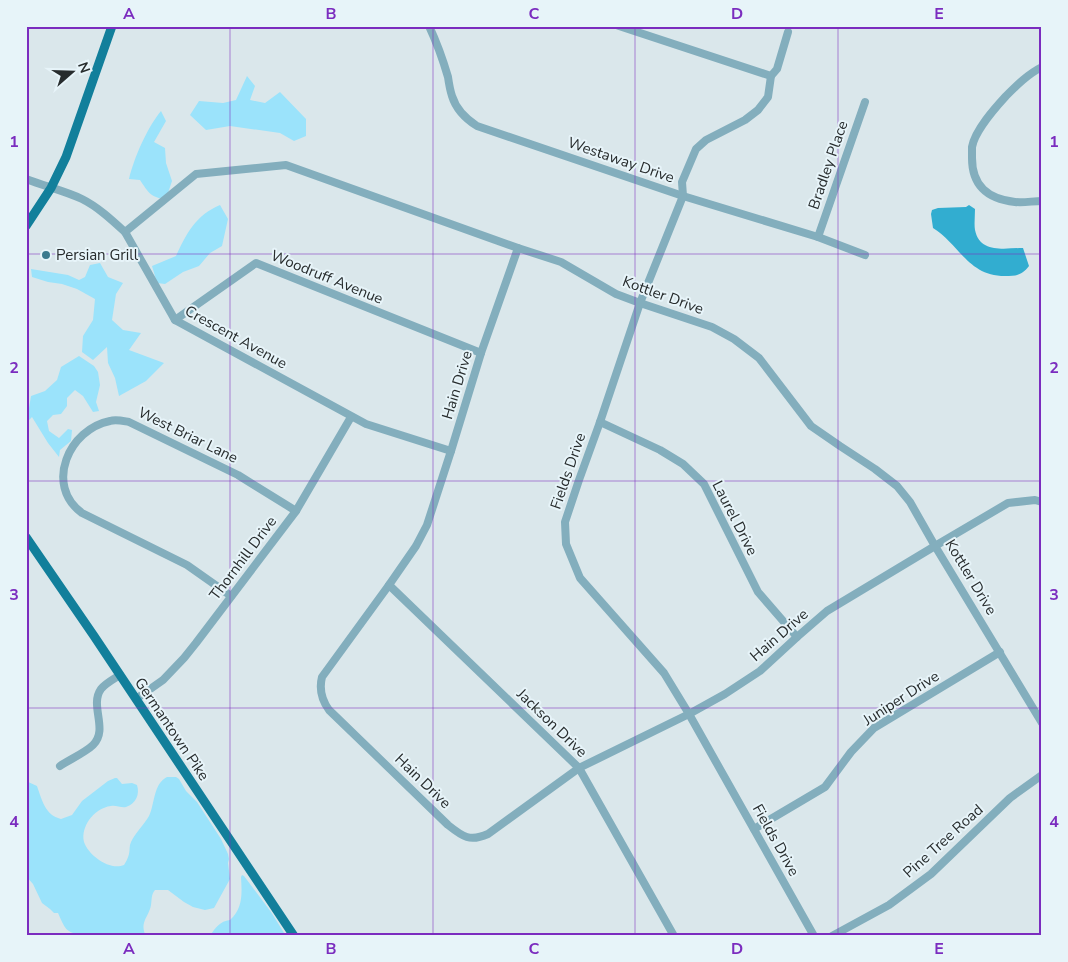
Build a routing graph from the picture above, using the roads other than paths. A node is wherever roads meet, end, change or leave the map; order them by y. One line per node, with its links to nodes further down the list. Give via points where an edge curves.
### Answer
1 (112, 26): 9 (main road, via 66,157)
2 (429, 26): 10 (street, Westaway Drive, via 452,98 468,120 477,126)
3 (619, 26): 6 (street)
4 (788, 32): 6 (street, Fields Drive)
5 (1042, 67): 11 (street, via 1033,71 996,107 972,146 972,168 978,184 989,194 1001,200)
6 (772, 76): 10 (street, Fields Drive, via 768,97 758,110 696,149 682,182)
7 (865, 102): 14 (street, Bradley Place)
8 (26, 179): 9 (street, Crescent Avenue)
9 (50, 188): 12 (main road); 13 (street, Crescent Avenue, via 87,202)
10 (683, 196): 14 (street, Westaway Drive); 17 (street, Fields Drive)
11 (1042, 201)
12 (26, 226)
13 (125, 232): 15 (street, Kottler Drive, via 196,174 286,165); 18 (street, Crescent Avenue)
14 (818, 237): 16 (street, Westaway Drive)
15 (518, 248): 17 (street, Kottler Drive, via 561,262 616,294); 19 (street, Hain Drive)
16 (865, 255)
17 (640, 303): 21 (street, Fields Drive); 26 (street, Kottler Drive, via 712,328 734,339 759,358 811,426 897,486)
18 (174, 320): 19 (street, Woodruff Avenue, via 256,263); 20 (street, Crescent Avenue)
19 (481, 353): 22 (street, Hain Drive)
20 (351, 416): 22 (street, Crescent Avenue, via 366,424); 24 (street, Thornhill Drive)
21 (600, 422): 29 (street, Laurel Drive, via 684,464 704,484 758,592); 33 (street, Fields Drive, via 565,522 566,544 580,578 664,673)
22 (451, 451): 27 (street, Hain Drive, via 427,525)
23 (1042, 502): 26 (street, Hain Drive, via 1008,503)
24 (296, 511): 28 (street, Thornhill Drive); 28 (street, West Briar Lane, via 238,475 129,422 100,424 74,444 63,477 68,497 75,508 186,565)
25 (26, 537): 31 (main road, Germantown Pike)
26 (935, 546): 29 (street, Hain Drive, via 827,611); 30 (street, Kottler Drive)
27 (390, 585): 36 (street, Jackson Drive); 36 (street, Hain Drive, via 322,676 322,697 333,714 448,825 468,839 488,834)
28 (231, 596): 32 (street, Thornhill Drive, via 184,658 163,680)
29 (797, 637): 33 (street, Hain Drive, via 760,671)
30 (1000, 652): 34 (street, Kottler Drive); 38 (street, Juniper Drive, via 874,728 825,787)
31 (120, 675): 32 (main road, Germantown Pike); 35 (street, via 99,695 98,738 93,745)
32 (136, 699): 39 (main road, Germantown Pike)
33 (688, 714): 36 (street, Hain Drive); 38 (street, Fields Drive)
34 (1042, 723)
35 (60, 766)
36 (579, 768): 40 (street, Jackson Drive)
37 (1042, 775): 42 (street, Pine Tree Road, via 1010,798 931,874 889,905)
38 (754, 829): 41 (street, Fields Drive)
39 (294, 936)
40 (674, 936)
41 (814, 936)
42 (832, 936)

